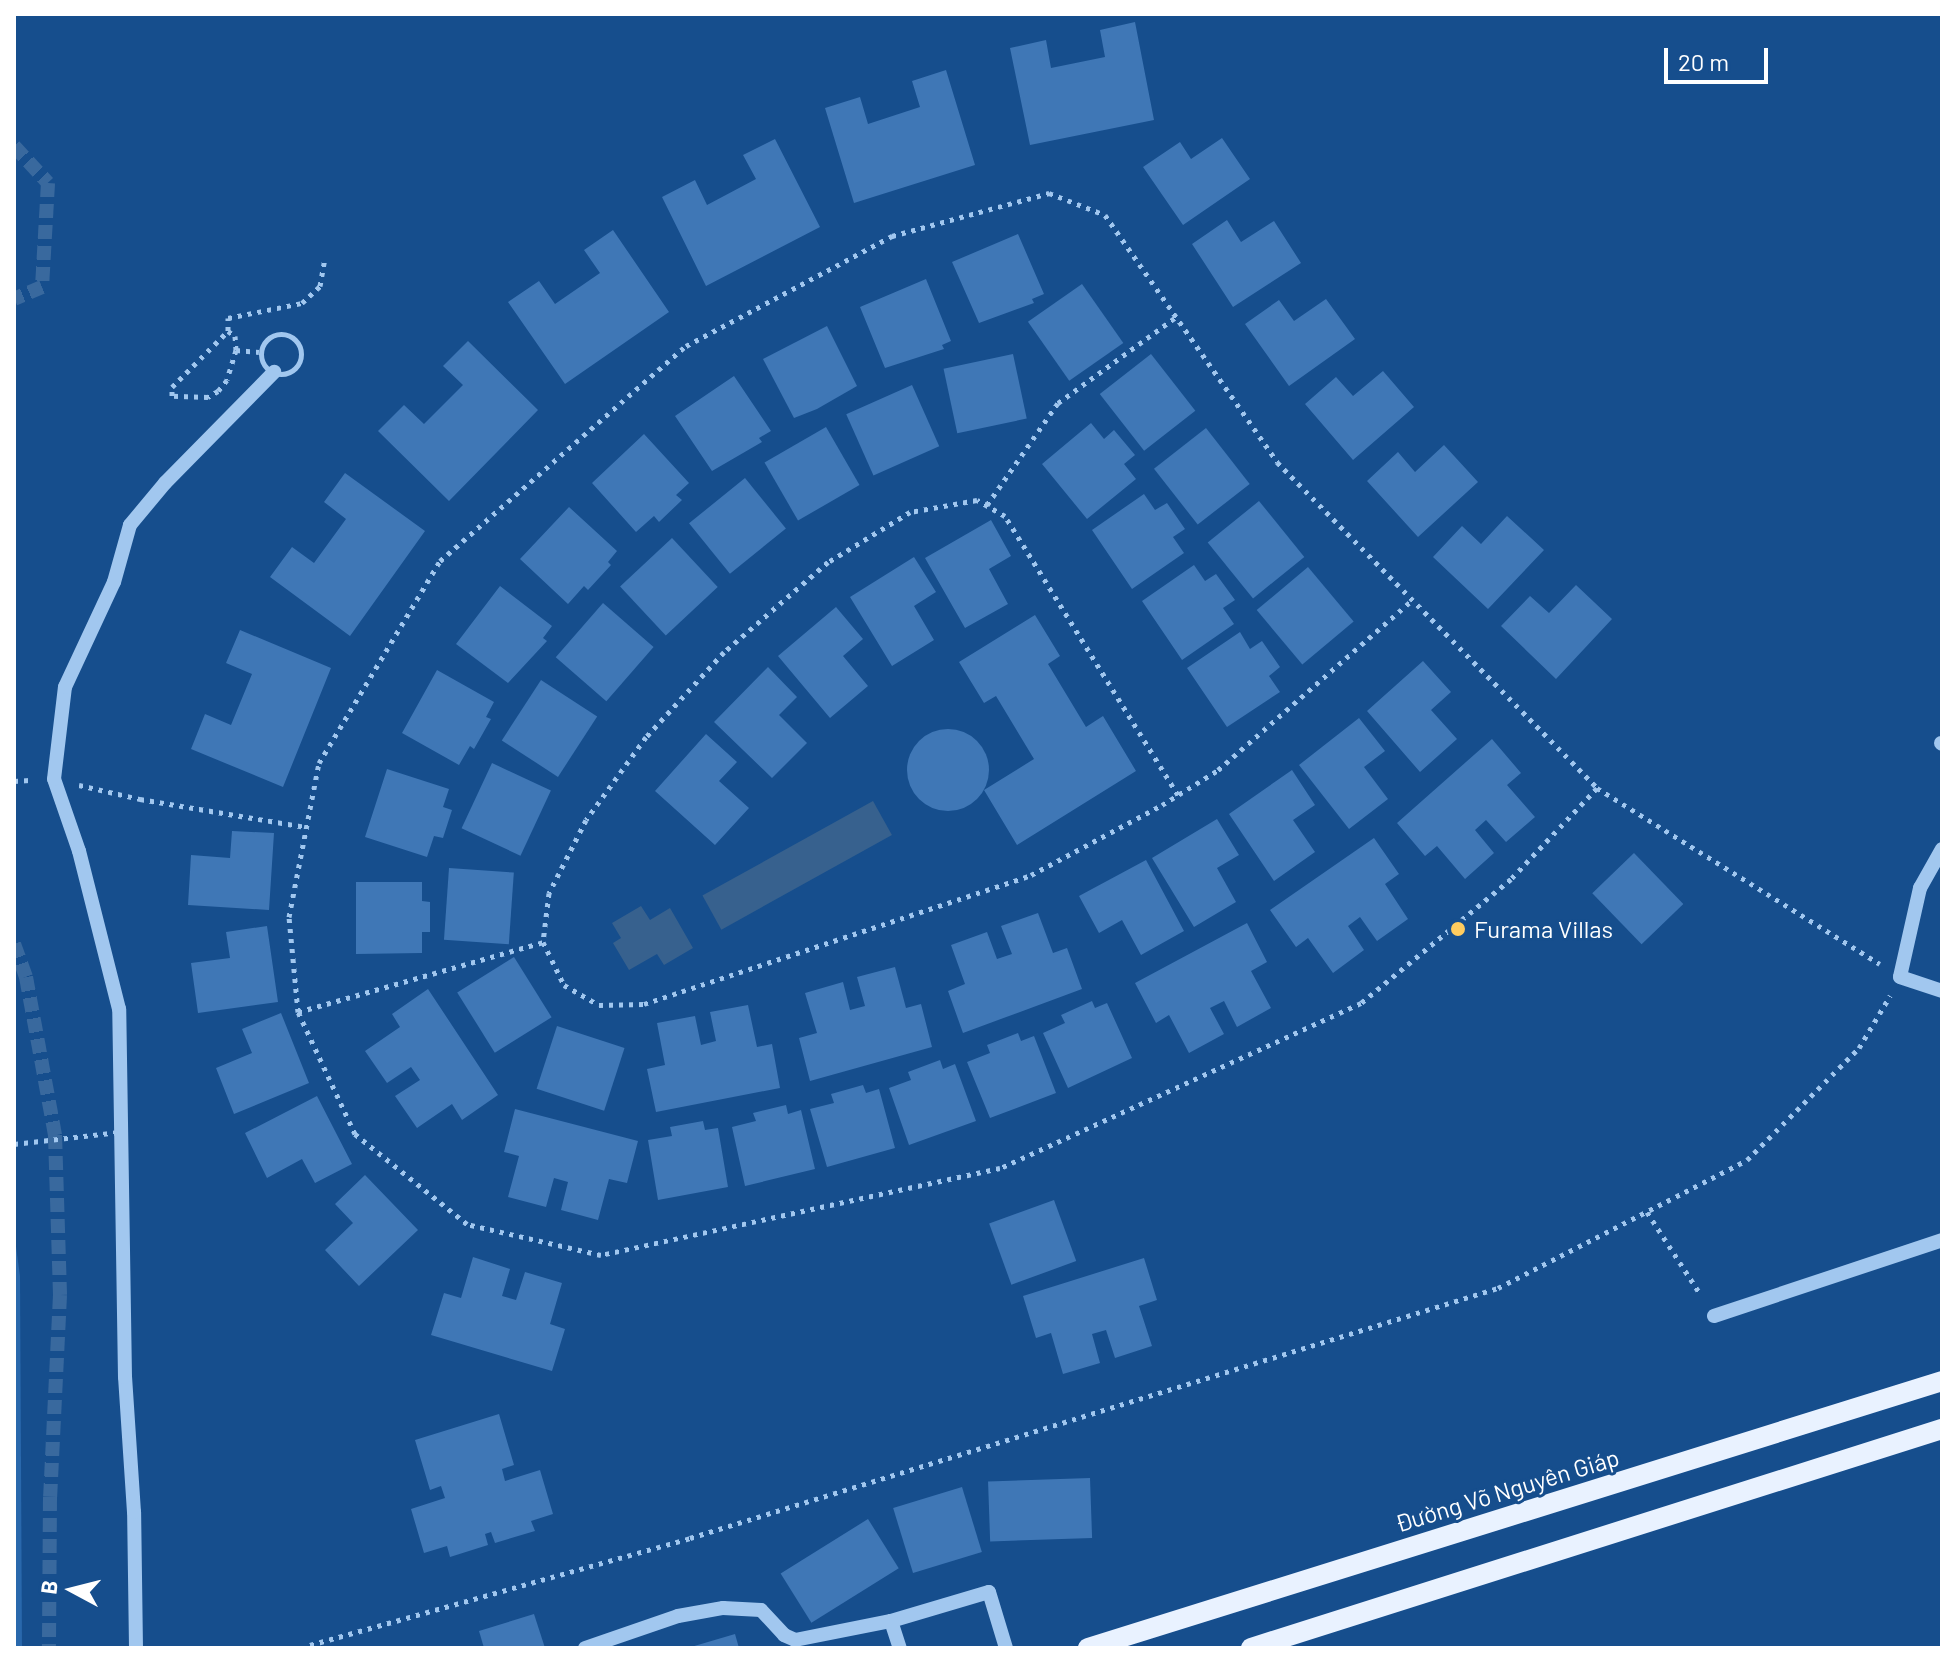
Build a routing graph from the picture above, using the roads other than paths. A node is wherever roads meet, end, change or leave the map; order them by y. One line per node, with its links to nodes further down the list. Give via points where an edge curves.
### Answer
1 (274, 372): 9 (lane, via 130,525 114,582 65,687 54,779 79,851 119,1009)
2 (1942, 849): 3 (lane, via 1920,888 1900,977)
3 (1942, 991)
4 (1942, 1240): 5 (lane)
5 (1714, 1316)
6 (1942, 1381): 13 (main road, Đường Võ Nguyên Giáp)
7 (1942, 1429): 14 (main road)
8 (891, 1621): 10 (lane, via 795,1640 761,1610 723,1608 678,1616); 11 (lane); 12 (lane, via 989,1592)
9 (136, 1648)
10 (585, 1648)
11 (900, 1648)
12 (1006, 1648)
13 (1088, 1648)
14 (1251, 1648)

